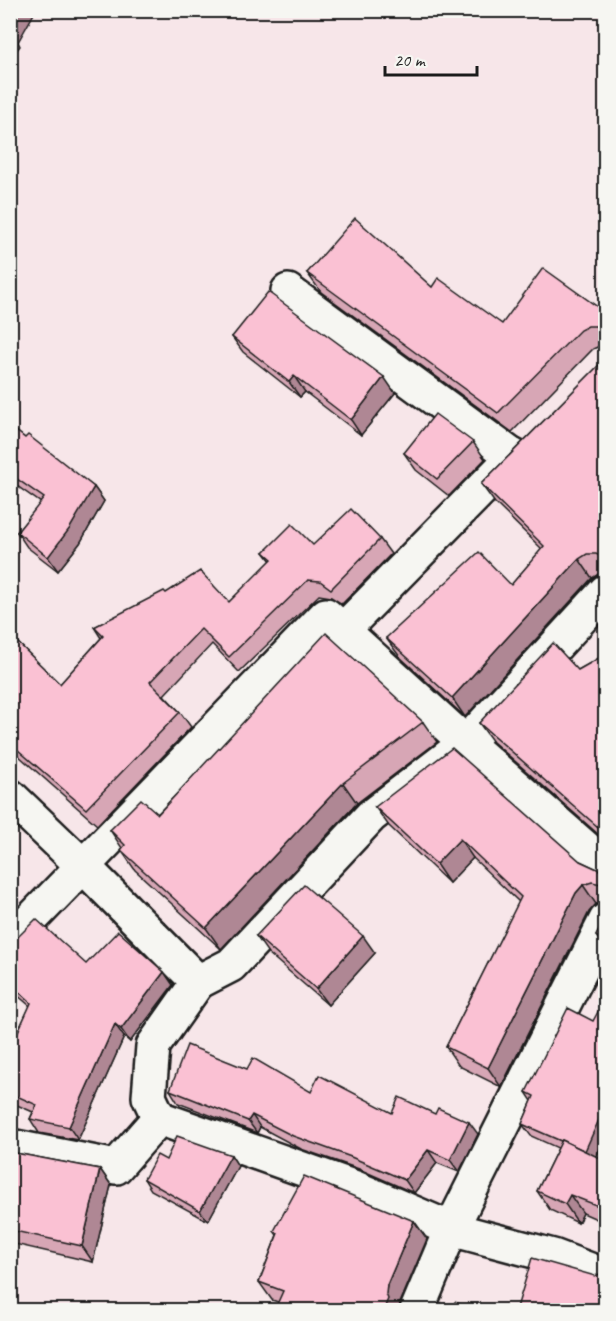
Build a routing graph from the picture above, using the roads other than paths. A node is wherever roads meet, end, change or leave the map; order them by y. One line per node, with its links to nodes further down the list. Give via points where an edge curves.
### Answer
1 (288, 291): 3 (street)
2 (539, 431): 3 (street)
3 (513, 456): 5 (street)
4 (606, 591): 6 (street)
5 (343, 630): 6 (street); 8 (street, via 326,615)
6 (466, 743): 9 (street); 12 (street, via 371,816 231,965)
7 (11, 797): 8 (street)
8 (83, 866): 11 (street); 12 (street)
9 (606, 866)
10 (606, 920): 15 (street)
11 (10, 941)
12 (198, 982): 13 (street, via 153,1046 149,1097)
13 (159, 1118): 14 (street, via 116,1167); 15 (street, via 353,1187)
14 (10, 1146)
15 (451, 1229): 16 (street, via 553,1256); 17 (street)
16 (606, 1276)
17 (417, 1311)

